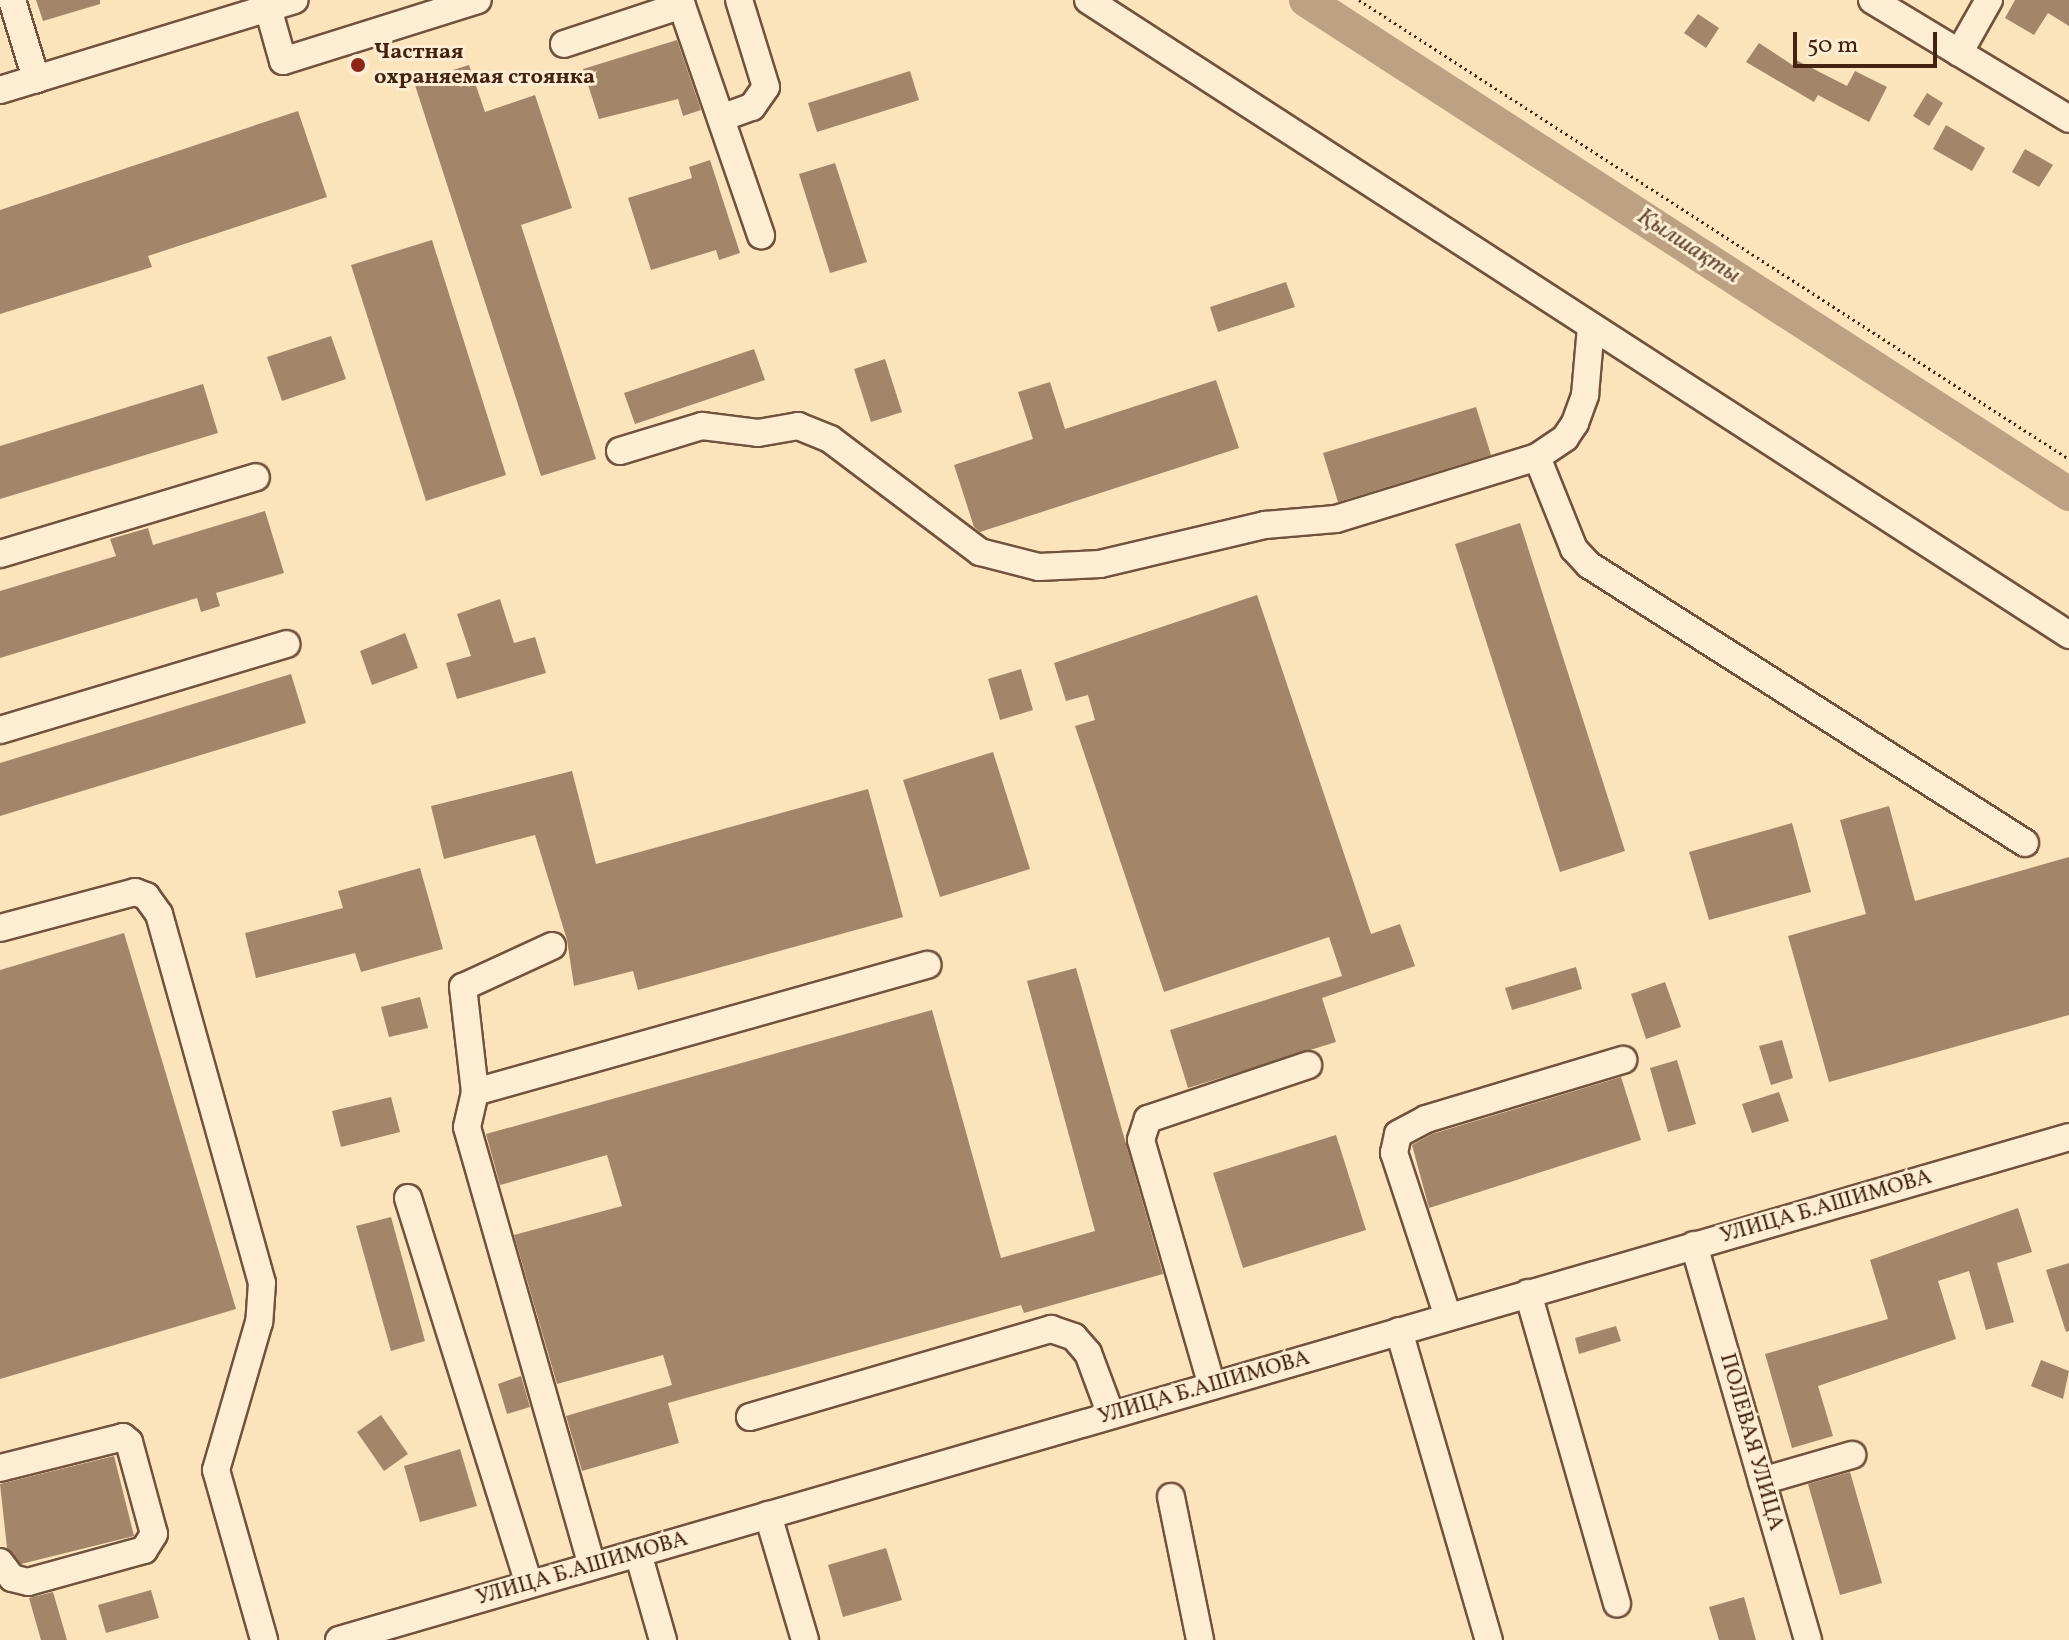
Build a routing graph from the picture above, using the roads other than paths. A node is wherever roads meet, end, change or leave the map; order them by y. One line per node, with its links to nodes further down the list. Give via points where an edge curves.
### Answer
1 (12, 0): 12 (street)
2 (295, 0): 9 (street)
3 (478, 0): 9 (street, via 283,61)
4 (739, 0): 14 (street, via 766,87 752,107)
5 (1088, 0): 17 (street)
6 (1872, 0): 11 (street)
7 (1989, 0): 11 (street)
8 (681, 3): 10 (street); 14 (street)
9 (268, 8): 12 (street)
10 (564, 44)
11 (1959, 53): 15 (street)
12 (36, 79): 13 (street)
13 (0, 90)
14 (721, 118): 16 (street)
15 (2069, 119)
16 (761, 235)
17 (1591, 326): 19 (street, via 1585,395 1575,423 1565,438); 22 (street)
18 (620, 451): 19 (street, via 707,425 746,433 809,428 980,552 1039,567 1133,560 1265,525 1336,519)
19 (1537, 457): 25 (street, via 1574,549 1589,565)
20 (256, 477): 21 (street)
21 (0, 554)
22 (2069, 635)
23 (286, 644): 24 (street)
24 (0, 730)
25 (2025, 843)
26 (0, 928): 51 (street, via 123,894 146,896 159,914 262,1283 256,1333 216,1470)
27 (552, 946): 31 (street, via 463,987)
28 (927, 965): 31 (street)
29 (1623, 1060): 36 (street, via 1426,1119 1398,1134 1394,1153)
30 (1308, 1065): 38 (street, via 1148,1119 1141,1140)
31 (475, 1092): 48 (street, via 467,1127)
32 (2069, 1137): 34 (street, УЛИЦА Б.АШИМОВА)
33 (408, 1198): 49 (street)
34 (1694, 1245): 35 (street, УЛИЦА Б.АШИМОВА); 43 (street, ПОЛЕВАЯ УЛИЦА)
35 (1528, 1293): 36 (street, УЛИЦА Б.АШИМОВА); 50 (street)
36 (1448, 1317): 37 (street, УЛИЦА Б.АШИМОВА)
37 (1399, 1331): 38 (street, УЛИЦА Б.АШИМОВА); 56 (street)
38 (1212, 1386): 39 (street, УЛИЦА Б.АШИМОВА)
39 (1111, 1415): 40 (street, via 1088,1353 1074,1337 1051,1329); 45 (street, УЛИЦА Б.АШИМОВА)
40 (750, 1417)
41 (1852, 1455): 43 (street)
42 (0, 1468): 47 (street, via 123,1437 129,1442 154,1534 144,1550 28,1582 12,1578)
43 (1762, 1481): 57 (street, ПОЛЕВАЯ УЛИЦА)
44 (1171, 1497): 55 (street)
45 (768, 1515): 46 (street, УЛИЦА Б.АШИМОВА); 54 (street)
46 (638, 1553): 48 (street, УЛИЦА Б.АШИМОВА); 53 (street)
47 (0, 1562)
48 (592, 1566): 49 (street, УЛИЦА Б.АШИМОВА)
49 (529, 1585): 52 (street, УЛИЦА Б.АШИМОВА)
50 (1617, 1603)
51 (264, 1640)
52 (339, 1640)
53 (663, 1640)
54 (805, 1640)
55 (1200, 1640)
56 (1489, 1640)
57 (1808, 1640)

